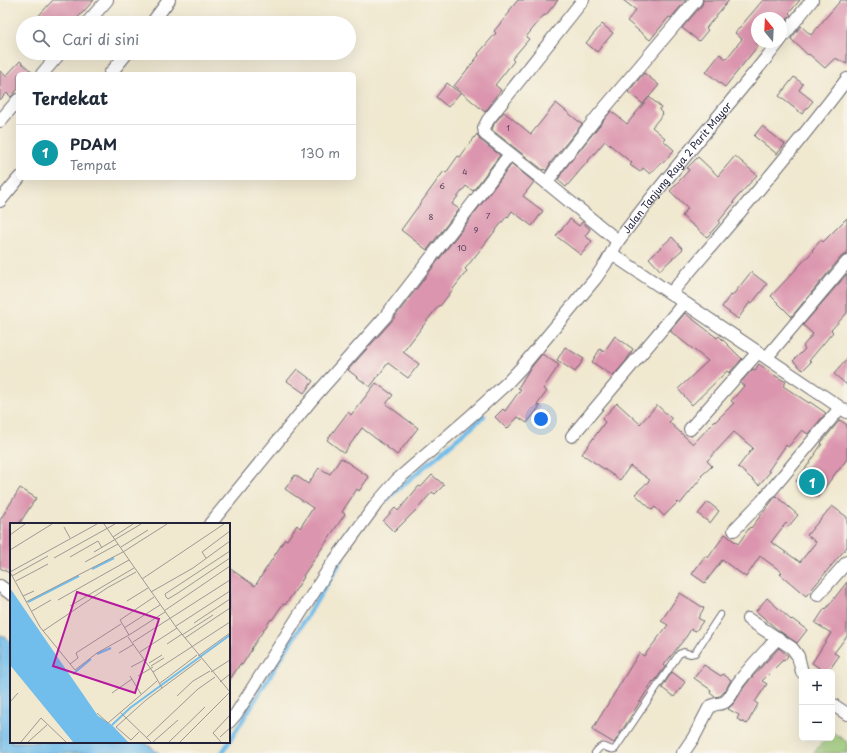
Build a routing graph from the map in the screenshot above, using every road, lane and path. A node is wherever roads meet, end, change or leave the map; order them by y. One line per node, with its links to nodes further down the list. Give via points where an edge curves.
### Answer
1 (107, 0): 6 (street)
2 (169, 0): 7 (street)
3 (583, 0): 17 (street, Jalan Tanjung Raya 2 Parit Mayor, via 484,128 485,134)
4 (696, 0): 19 (street, via 597,116)
5 (812, 0): 8 (street)
6 (93, 16)
7 (157, 16)
8 (787, 31)
9 (774, 48): 21 (street, Jalan Tanjung Raya 2 Parit Mayor)
10 (54, 60): 12 (street)
11 (121, 60): 13 (street)
12 (44, 72)
13 (112, 72)
14 (847, 79): 24 (street, via 745,207)
15 (16, 102): 16 (street)
16 (0, 121)
17 (510, 154): 19 (street, Jalan Tanjung Raya 2 Parit Mayor); 30 (street, via 385,316 313,398)
18 (17, 180): 20 (street)
19 (547, 183): 21 (street, Jalan Tanjung Raya 2 Parit Mayor)
20 (0, 201)
21 (618, 241): 22 (street)
22 (612, 254): 24 (street); 42 (street, via 595,279 507,383 397,480 377,503 330,567)
23 (847, 262): 26 (street)
24 (671, 293): 25 (street)
25 (684, 303): 26 (street); 29 (street)
26 (763, 355): 27 (street); 28 (street)
27 (843, 410): 31 (street)
28 (690, 429)
29 (572, 436)
30 (211, 523)
31 (734, 530)
32 (847, 562): 35 (street)
33 (0, 586): 34 (street)
34 (10, 593)
35 (818, 595)
36 (720, 615): 43 (lane, via 695,653 679,654 615,749 601,746)
37 (748, 619): 38 (street)
38 (778, 638): 39 (street, via 798,656); 44 (street, via 746,673 727,701 709,708)
39 (801, 669)
40 (834, 705): 41 (street)
41 (847, 714)
42 (230, 721)
43 (595, 753)
44 (683, 753)

